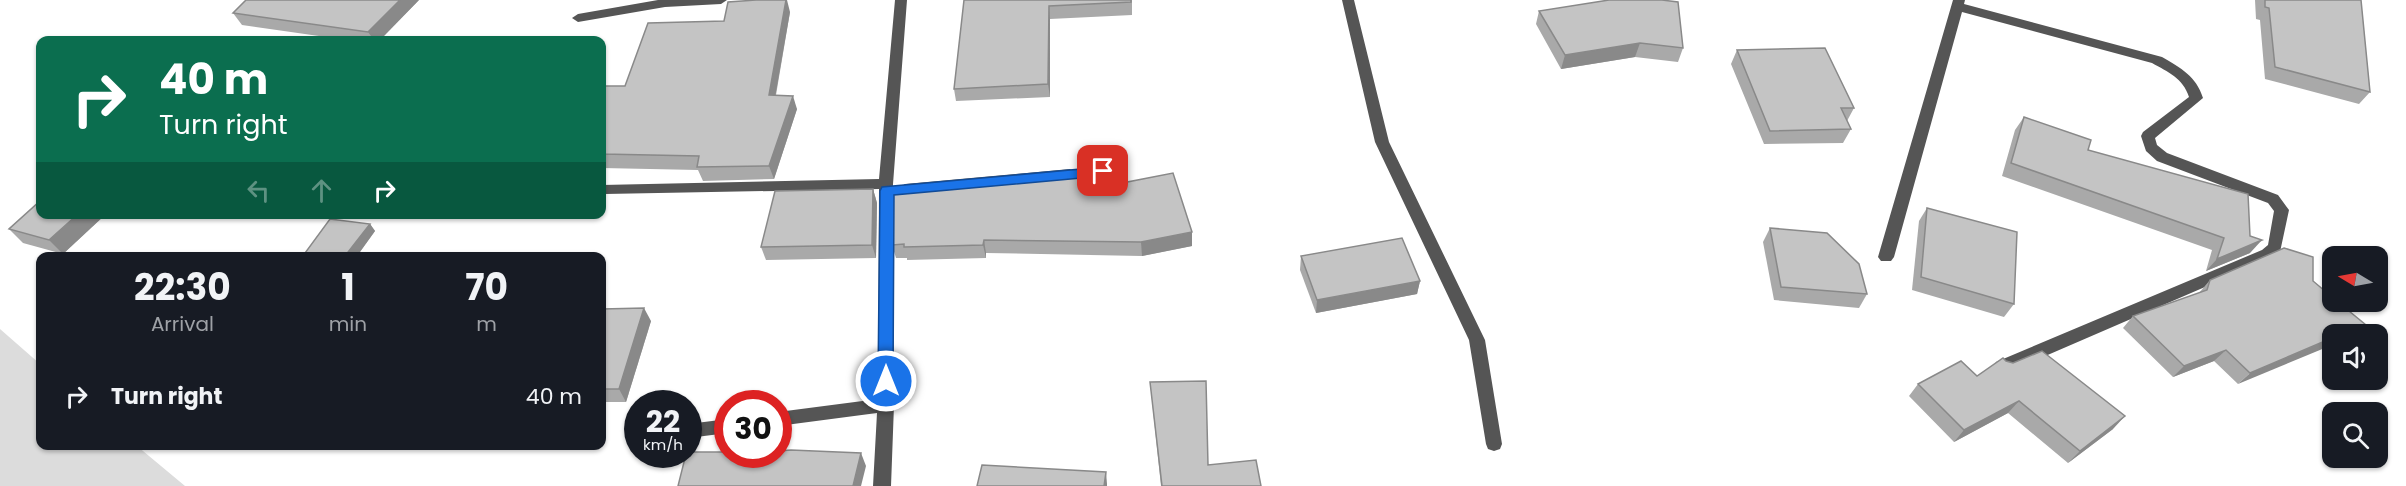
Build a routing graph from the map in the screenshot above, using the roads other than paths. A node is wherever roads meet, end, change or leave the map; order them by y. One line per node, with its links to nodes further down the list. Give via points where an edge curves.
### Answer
1 (721, 0): 5 (street, via 665,3)
2 (901, 0): 7 (street)
3 (1348, 0): 13 (street, via 1382,142 1477,340)
4 (1959, 4): 9 (street); 10 (street, via 2157,60 2178,72 2193,84 2196,98 2148,136 2151,147 2162,157 2273,199 2282,210 2275,248 2267,254)
5 (578, 18)
6 (1080, 174): 7 (street)
7 (887, 187): 8 (street); 11 (street)
8 (606, 189)
9 (1886, 257)
10 (2002, 367)
11 (886, 405): 12 (street); 14 (street)
12 (792, 417)
13 (1494, 444)
14 (882, 486)

